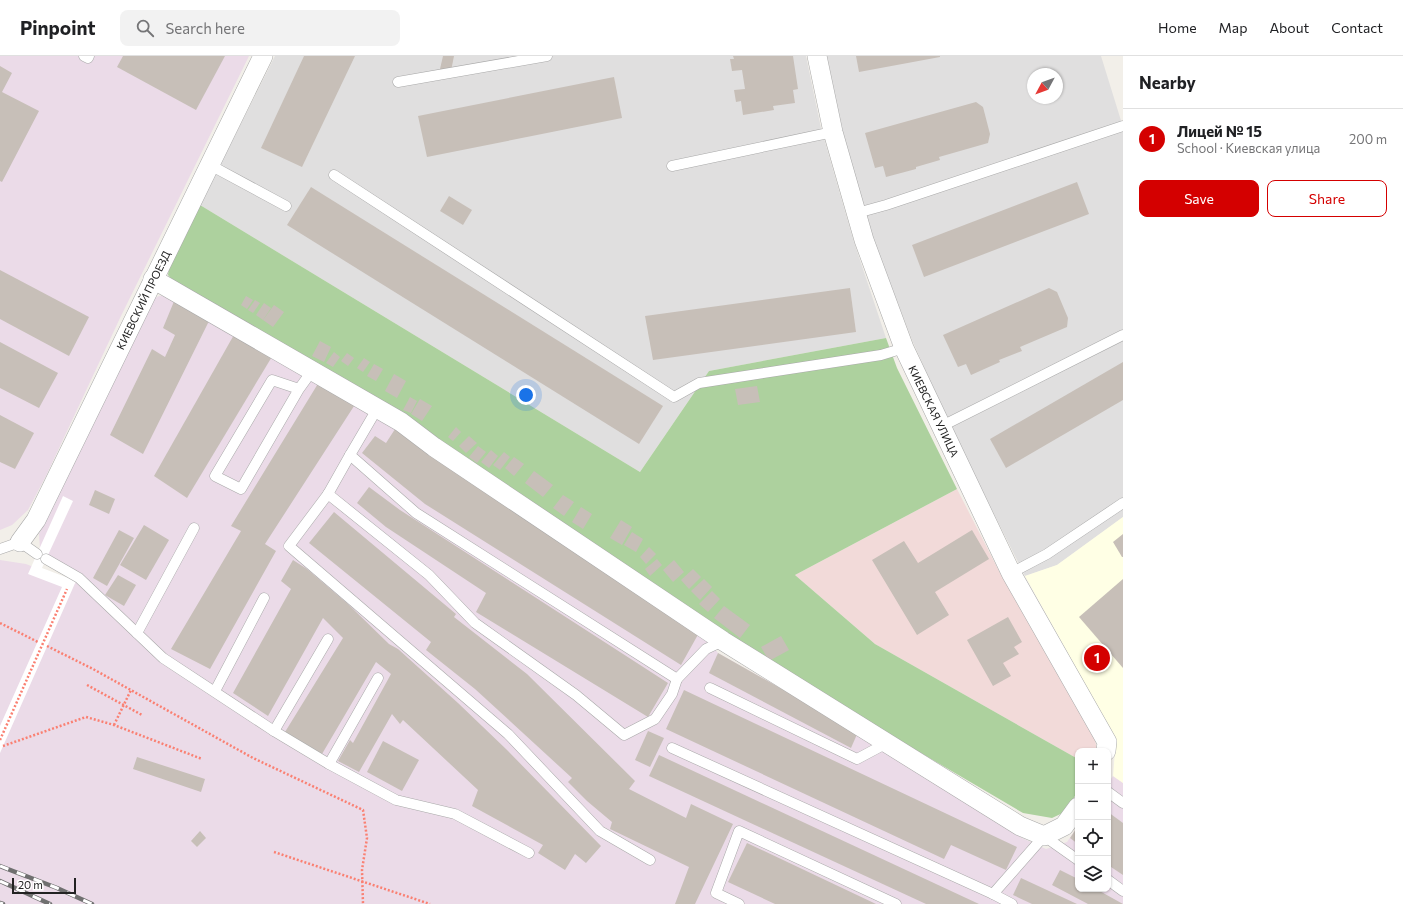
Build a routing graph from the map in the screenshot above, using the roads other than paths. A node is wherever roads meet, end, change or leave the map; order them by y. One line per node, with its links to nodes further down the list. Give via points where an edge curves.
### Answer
1 (84, 56): 2 (lane)
2 (89, 56)
3 (263, 56): 9 (street, КИЕВСКИЙ ПРОЕЗД)
4 (547, 56): 6 (lane)
5 (817, 56): 8 (street, КИЕВСКАЯ УЛИЦА)
6 (398, 82)
7 (1123, 126): 13 (lane)
8 (833, 132): 10 (lane); 13 (street, КИЕВСКАЯ УЛИЦА)
9 (210, 165): 12 (lane); 14 (street, КИЕВСКИЙ ПРОЕЗД)
10 (672, 166)
11 (334, 175): 16 (lane, via 674,397 699,383 881,355)
12 (286, 206)
13 (857, 213): 16 (street, КИЕВСКАЯ УЛИЦА, via 864,240)
14 (153, 278): 17 (street); 25 (street, КИЕВСКИЙ ПРОЕЗД, via 36,520)
15 (1123, 335): 20 (lane)
16 (904, 348): 20 (street, КИЕВСКАЯ УЛИЦА)
17 (312, 371): 18 (lane); 19 (street)
18 (299, 389): 18 (lane, via 241,489 215,476 272,380)
19 (377, 409): 21 (lane); 33 (street, via 401,422 434,447)
20 (942, 426): 29 (street, КИЕВСКАЯ УЛИЦА)
21 (350, 455): 22 (lane); 35 (lane, via 416,513)
22 (328, 494): 35 (lane, via 429,575 475,623 576,695 624,735 655,719 672,694); 49 (lane, via 289,546 508,734 600,831)
23 (1123, 503): 29 (lane, via 1047,554)
24 (194, 528): 31 (lane)
25 (20, 542): 26 (lane); 27 (lane)
26 (0, 549)
27 (37, 554)
28 (46, 559): 31 (lane, via 79,578)
29 (1011, 573): 40 (street, КИЕВСКАЯ УЛИЦА)
30 (264, 598): 37 (lane)
31 (137, 633): 37 (lane, via 163,658)
32 (328, 639): 38 (lane)
33 (723, 641): 35 (lane, via 706,650); 39 (street)
34 (378, 678): 42 (lane)
35 (677, 679)
36 (710, 688): 39 (lane, via 857,759)
37 (215, 691): 38 (lane)
38 (274, 730): 42 (lane)
39 (887, 742): 46 (street, via 1020,826)
40 (1107, 747)
41 (672, 748): 52 (lane)
42 (329, 764): 47 (lane, via 396,800 455,814)
43 (1111, 794): 44 (lane)
44 (1123, 803)
45 (1075, 811): 46 (street, via 1064,826)
46 (1044, 836): 48 (lane); 52 (lane)
47 (529, 853)
48 (1075, 858)
49 (650, 860)
50 (1111, 882): 51 (lane)
51 (1123, 891)
52 (993, 894): 55 (lane)
53 (739, 904): 54 (lane, via 716,894 739,831)
54 (896, 904)
55 (1012, 904)

